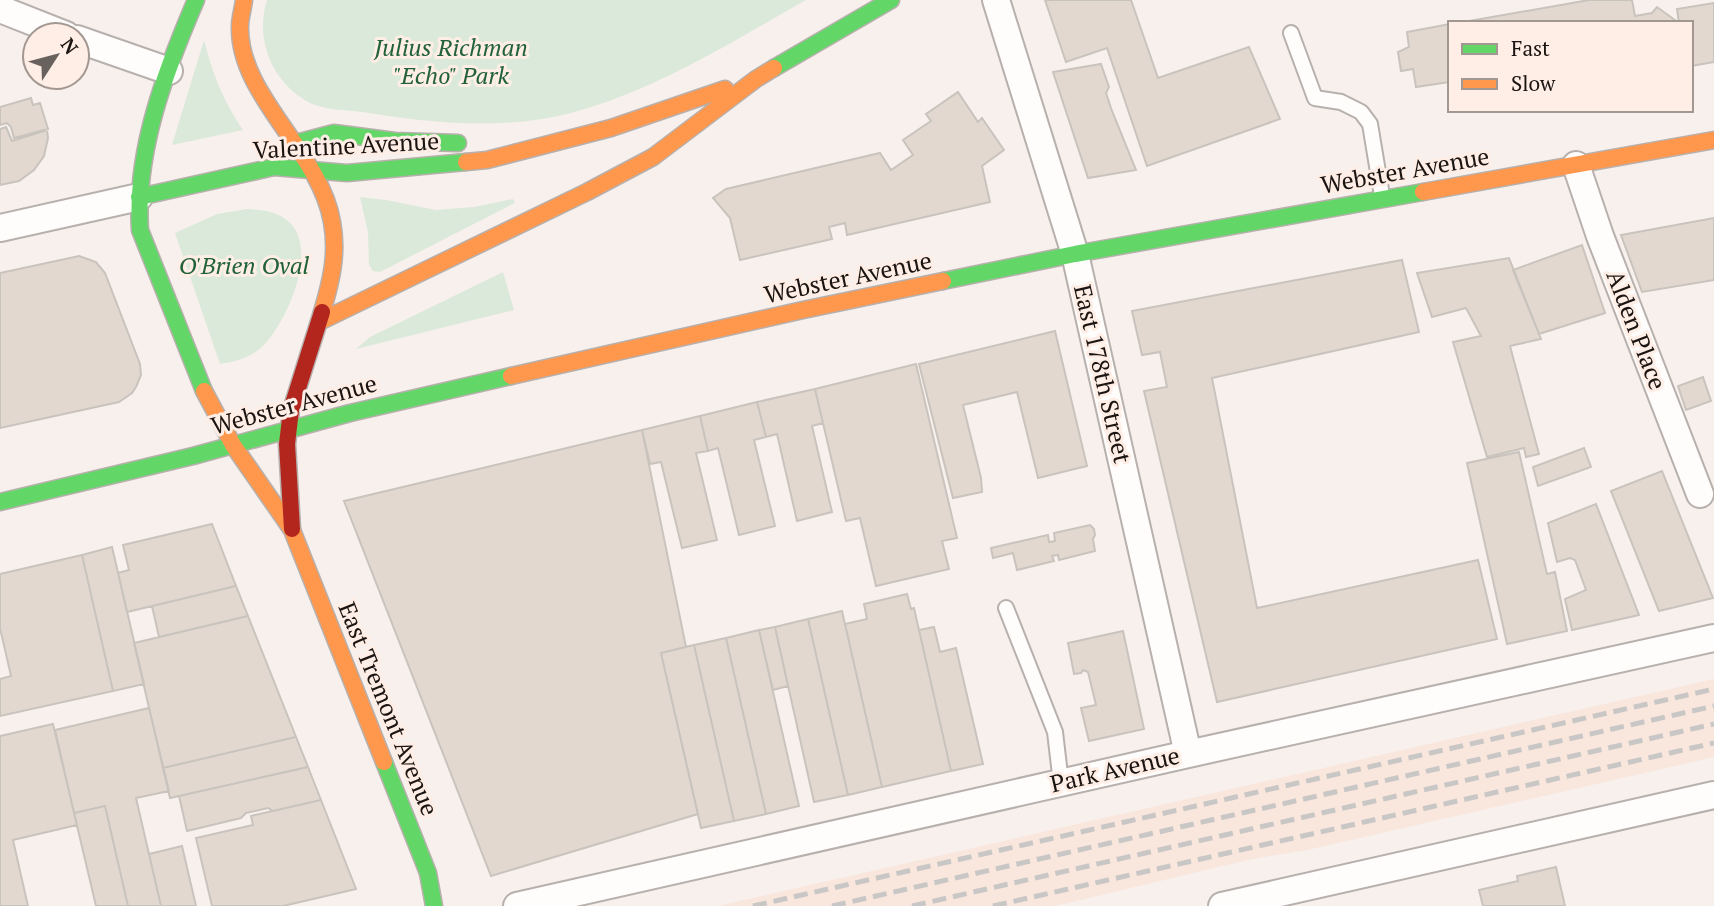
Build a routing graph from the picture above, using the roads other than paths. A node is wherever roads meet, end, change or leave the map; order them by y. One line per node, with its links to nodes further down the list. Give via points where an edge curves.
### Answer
1 (196, 0): 9 (main road, East Tremont Avenue)
2 (243, 0): 15 (main road, East Tremont Avenue, via 239,24 242,55 264,99)
3 (891, 0): 10 (main road, Valentine Avenue)
4 (996, 0): 21 (street, East 178th Street)
5 (0, 9): 6 (street)
6 (30, 21)
7 (1291, 33): 19 (lane, via 1315,97 1341,102 1361,112 1370,124)
8 (91, 44): 9 (street)
9 (169, 71): 18 (main road, East Tremont Avenue)
10 (756, 79): 12 (main road, Valentine Avenue, via 611,128); 22 (main road, Valentine Avenue, via 653,158)
11 (1714, 140): 16 (main road, Webster Avenue)
12 (555, 141): 14 (main road); 17 (main road, Valentine Avenue, via 487,159 347,173)
13 (474, 142): 15 (main road, via 395,141 334,134)
14 (496, 142)
15 (296, 144): 17 (main road, East Tremont Avenue)
16 (1576, 165): 19 (main road, Webster Avenue); 25 (street, Alden Place)
17 (312, 170): 18 (main road, Valentine Avenue, via 274,167); 22 (main road, East Tremont Avenue, via 335,234 334,269)
18 (139, 197): 20 (street); 24 (main road, East Tremont Avenue, via 140,230 205,394)
19 (1382, 198): 21 (main road, Webster Avenue)
20 (0, 228)
21 (1074, 254): 23 (main road, Webster Avenue, via 629,349); 30 (street, East 178th Street)
22 (319, 322): 23 (main road, East Tremont Avenue)
23 (288, 429): 24 (main road, Webster Avenue); 27 (main road, East Tremont Avenue)
24 (233, 445): 26 (main road, Webster Avenue); 27 (main road, East Tremont Avenue)
25 (1700, 494)
26 (0, 502)
27 (292, 530): 33 (main road, East Tremont Avenue, via 428,873)
28 (1006, 608): 31 (lane, via 1055,732)
29 (1714, 638): 30 (street, Park Avenue)
30 (1188, 754): 31 (street, Park Avenue)
31 (1061, 783): 34 (street, Park Avenue)
32 (1714, 795): 35 (street)
33 (434, 906)
34 (517, 906)
35 (1222, 906)

